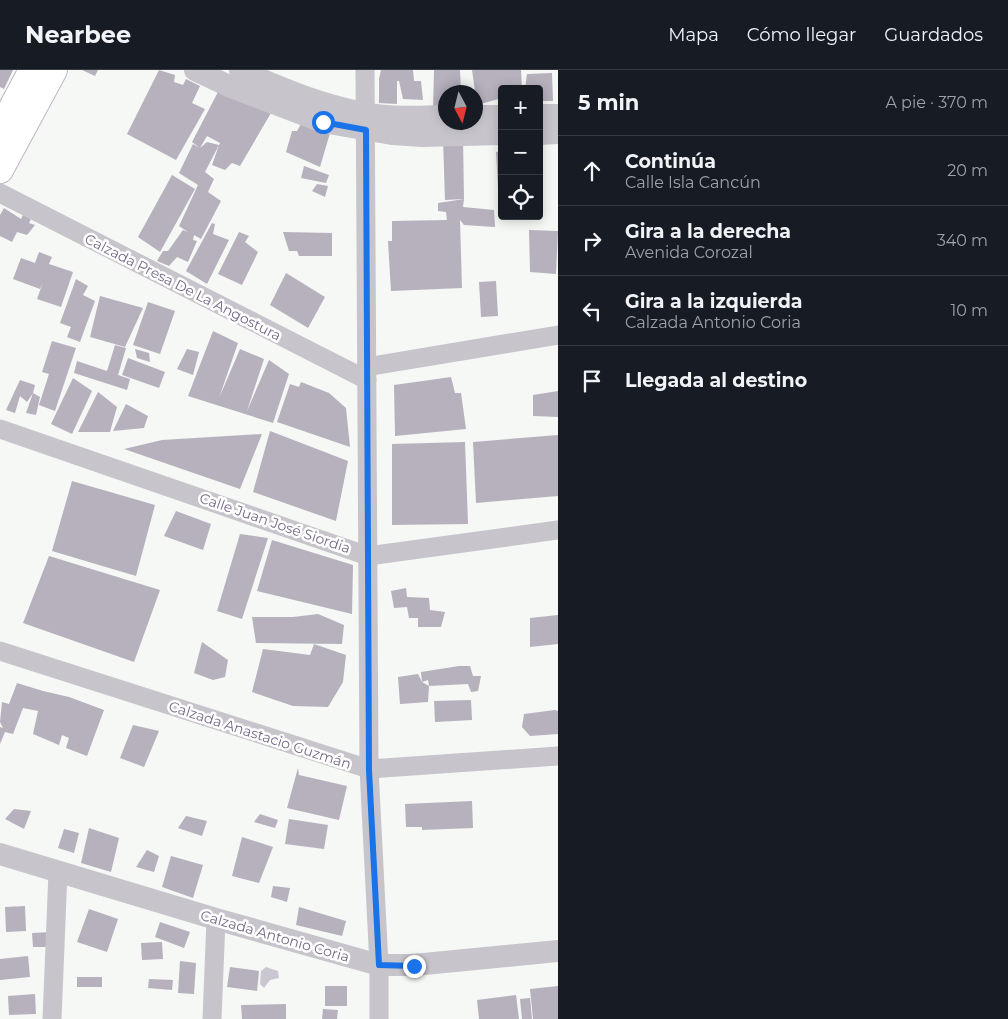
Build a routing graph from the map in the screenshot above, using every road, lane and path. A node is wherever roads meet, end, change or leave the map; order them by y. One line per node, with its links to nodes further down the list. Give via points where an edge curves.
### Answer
1 (32, 70): 12 (main road)
2 (54, 70): 16 (main road)
3 (195, 70): 11 (street, via 315,119)
4 (240, 70): 11 (street)
5 (365, 70): 11 (street)
6 (558, 115): 9 (street)
7 (483, 116): 8 (street)
8 (498, 116)
9 (543, 116)
10 (438, 117): 11 (street)
11 (366, 122): 14 (street, via 392,134); 19 (street)
12 (0, 130)
13 (558, 133): 15 (street)
14 (498, 134)
15 (543, 134)
16 (0, 170)
17 (0, 193): 19 (street, Calzada Presa De La Angostura)
18 (558, 334): 19 (street)
19 (366, 374): 22 (street)
20 (0, 428): 22 (street, Calle Juan José Siordia)
21 (558, 530): 22 (street, Calle Juan José Siordia)
22 (368, 556): 25 (street)
23 (0, 651): 25 (street, Calzada Anastacio Guzmán)
24 (558, 756): 25 (street, Calzada Anastacio Guzmán)
25 (369, 770): 30 (street)
26 (0, 854): 27 (street, Calzada Antonio Coria)
27 (58, 872): 28 (street, Calzada Antonio Coria); 31 (street)
28 (216, 919): 30 (street, Calzada Antonio Coria); 32 (street)
29 (558, 951): 30 (street, Calzada Antonio Coria, via 414,966)
30 (379, 965): 33 (street)
31 (52, 1019)
32 (212, 1019)
33 (379, 1019)

